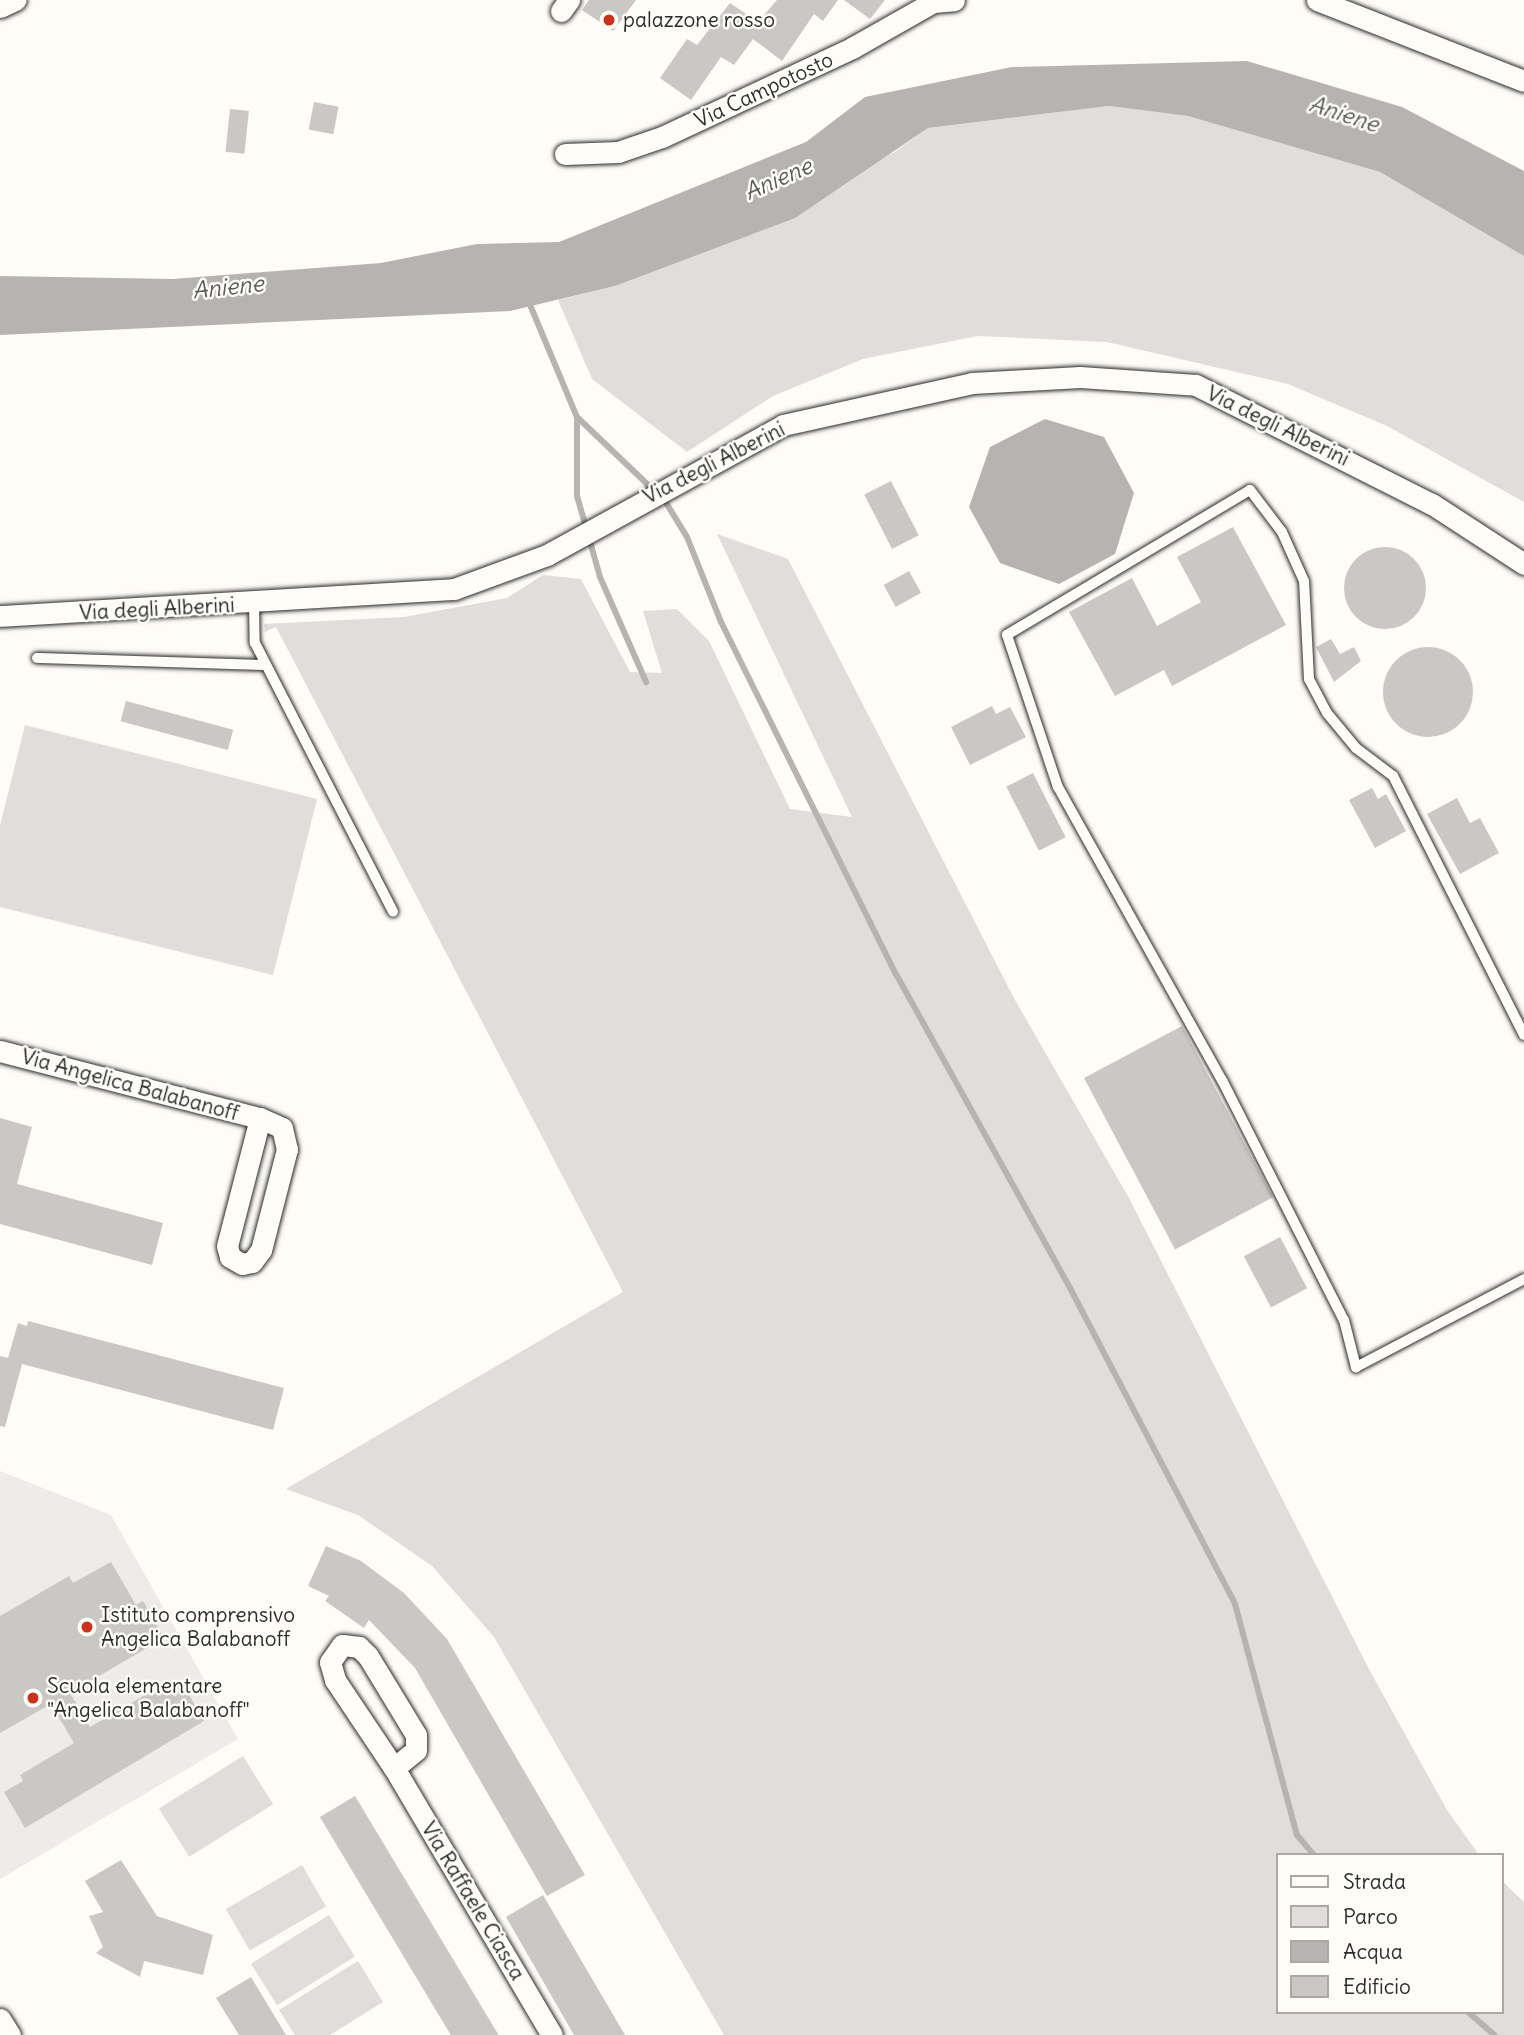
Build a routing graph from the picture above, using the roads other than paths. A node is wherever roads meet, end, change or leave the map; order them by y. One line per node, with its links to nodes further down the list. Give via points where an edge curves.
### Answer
1 (1317, 0): 3 (street)
2 (940, 1): 4 (street, Via Campotosto, via 852,48 662,137 618,152)
3 (1524, 81)
4 (565, 154)
5 (1524, 564): 6 (street, Via degli Alberini, via 1432,504 1196,385 1080,377 972,383 783,425 547,555 499,576 435,593)
6 (254, 604): 7 (street, Via degli Alberini); 9 (lane, via 255,643)
7 (0, 616)
8 (37, 658): 9 (lane)
9 (266, 665): 10 (lane)
10 (393, 912)
11 (1524, 1035): 14 (lane, via 1393,776 1356,748 1327,713 1309,678 1304,580 1282,532 1250,490 1007,635 1058,787 1222,1080 1344,1320 1356,1367)
12 (0, 1051): 13 (street, Via Angelica Balabanoff)
13 (260, 1118): 13 (street, Via Angelica Balabanoff, via 282,1128 288,1149 261,1250 252,1262 242,1264 230,1257 227,1245)
14 (1524, 1279)
15 (394, 1768): 15 (street, Via Raffaele Ciasca, via 416,1750 416,1735 368,1656 359,1647 342,1645 331,1658 330,1671); 18 (street, Via Raffaele Ciasca)
16 (0, 2019): 17 (street)
17 (10, 2035)
18 (552, 2035)

